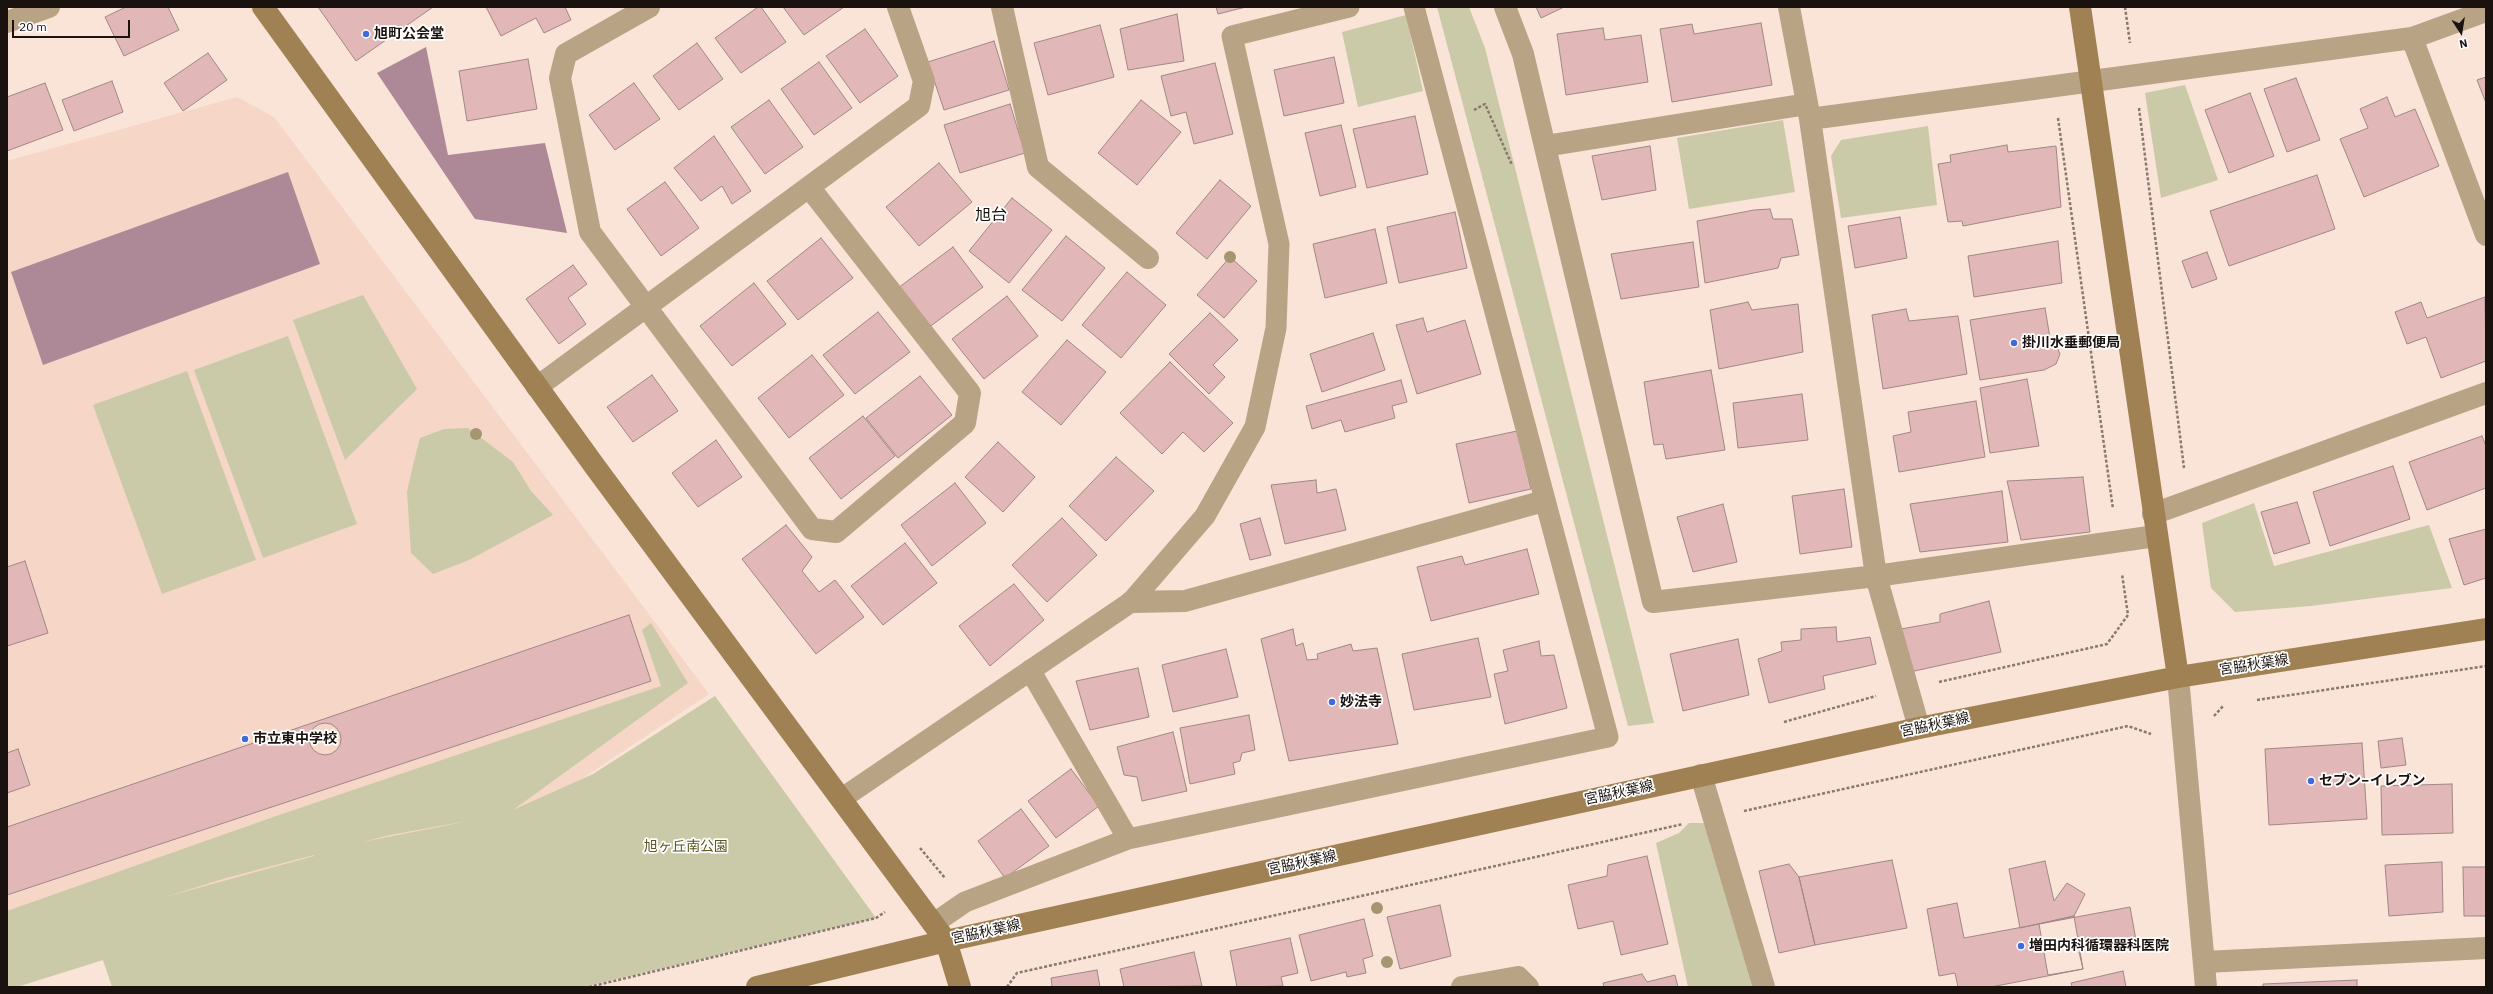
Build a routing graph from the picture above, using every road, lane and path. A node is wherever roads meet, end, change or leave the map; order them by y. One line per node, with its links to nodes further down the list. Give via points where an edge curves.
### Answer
1 (49, 7): 13 (street)
2 (263, 7): 27 (street)
3 (648, 7): 26 (street, via 566,54 560,78 590,232)
4 (898, 7): 23 (street, via 924,81 919,106)
5 (1002, 7): 25 (street, via 1038,167)
6 (1349, 7): 35 (lane, via 1232,36 1279,244 1276,328 1255,427 1205,516)
7 (1414, 7): 20 (lane)
8 (1505, 7): 21 (street, via 1523,54)
9 (1789, 7): 18 (street)
10 (2080, 7): 16 (street)
11 (2125, 7): 15 (path)
12 (2486, 11): 14 (street)
13 (7, 22)
14 (2412, 38): 16 (street); 24 (street)
15 (2131, 46)
16 (2091, 82): 18 (street); 31 (street)
17 (2138, 101): 29 (path)
18 (1809, 112): 21 (street); 34 (street)
19 (2058, 115): 32 (path)
20 (1445, 124): 22 (path, via 1486,104); 30 (lane)
21 (1545, 146): 34 (street, via 1653,602)
22 (1512, 165)
23 (809, 187): 26 (street); 26 (street, via 970,393 965,423 836,532 812,529)
24 (2486, 235)
25 (1148, 258)
26 (646, 306): 27 (street)
27 (537, 387): 46 (street)
28 (2486, 393): 31 (street)
29 (2185, 471)
30 (1544, 501): 35 (street, via 1185,600); 49 (lane, via 1608,737)
31 (2153, 514): 33 (street)
32 (2114, 516)
33 (2156, 536): 34 (street); 39 (street)
34 (1876, 576): 43 (street)
35 (1131, 602): 38 (lane)
36 (2486, 629): 39 (street, 宮脇秋葉線)
37 (2486, 666): 40 (path)
38 (1030, 670): 46 (lane); 49 (lane)
39 (2178, 677): 43 (street, 宮脇秋葉線); 53 (street)
40 (2253, 700)
41 (2230, 704): 42 (path, via 2222,705)
42 (2212, 720)
43 (1919, 728): 45 (street, 宮脇秋葉線)
44 (2154, 735): 47 (path, via 2128,726)
45 (1701, 775): 51 (street, 宮脇秋葉線); 60 (street)
46 (841, 798): 51 (street)
47 (1742, 811)
48 (1689, 823): 57 (path, via 1017,973)
49 (1128, 839): 51 (lane, via 965,902)
50 (885, 912): 54 (path, via 876,918)
51 (940, 933): 55 (street, 宮脇秋葉線); 56 (street)
52 (2486, 948): 53 (street)
53 (2205, 962): 61 (street)
54 (589, 987)
55 (757, 987)
56 (960, 987)
57 (1007, 987)
58 (1462, 987): 59 (street, via 1518,977)
59 (1528, 987)
60 (1764, 987)
61 (2206, 987)

